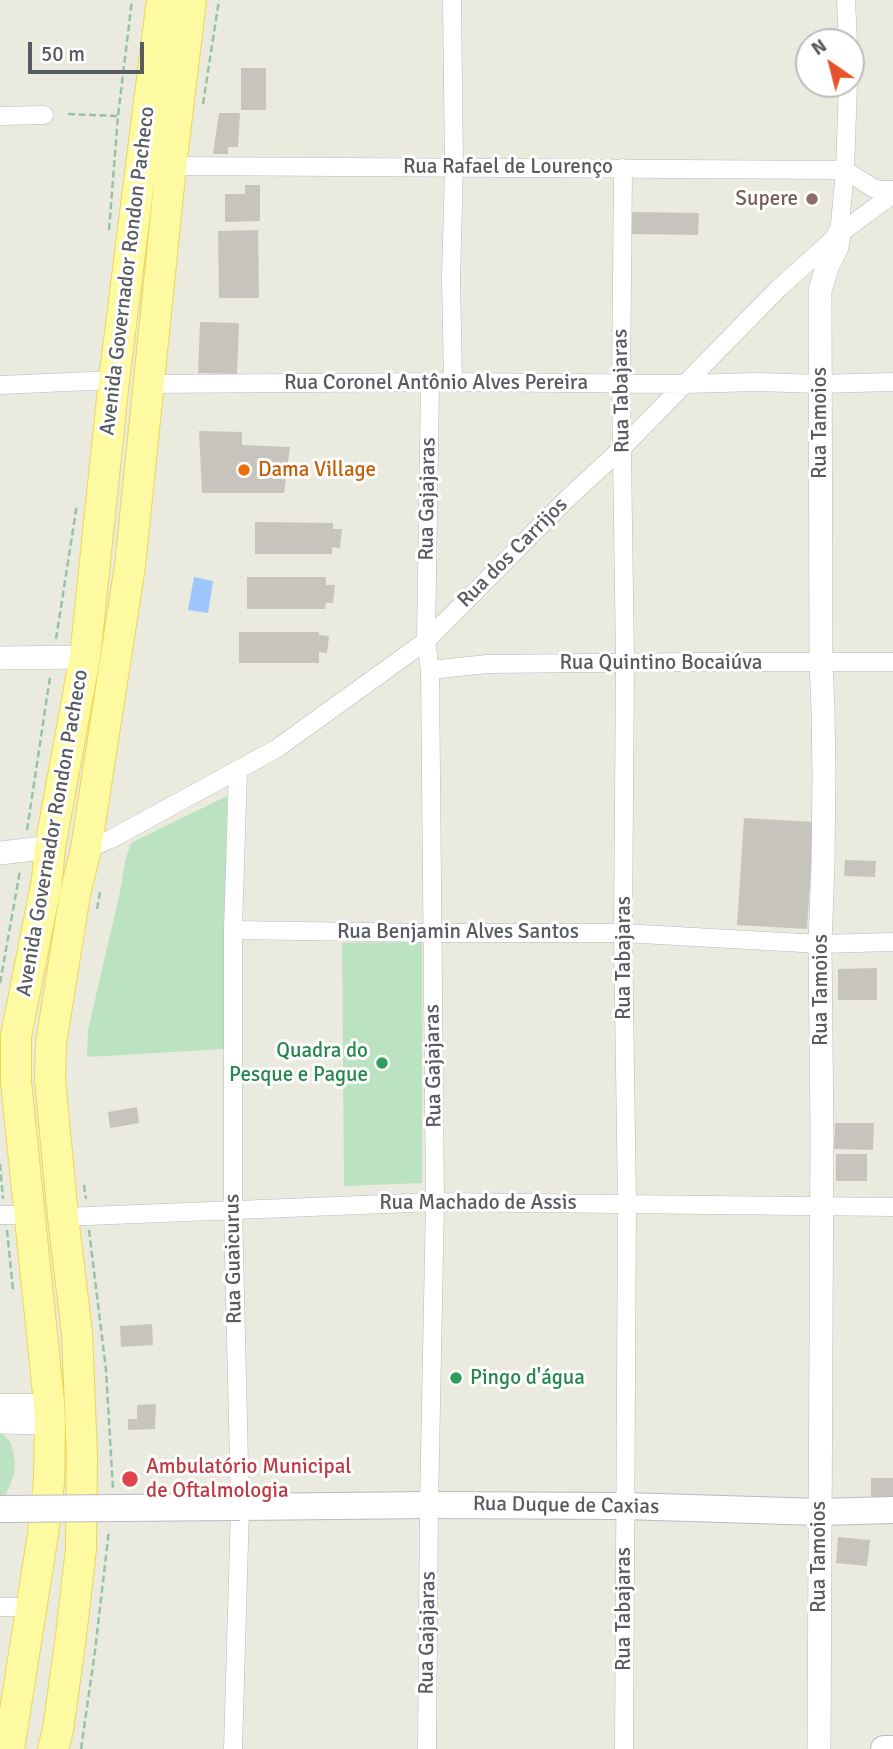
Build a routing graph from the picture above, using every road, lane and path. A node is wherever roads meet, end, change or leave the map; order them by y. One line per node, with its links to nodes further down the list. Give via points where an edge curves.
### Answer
1 (132, 0): 13 (path)
2 (162, 0): 21 (main road, Avenida Governador Rondon Pacheco)
3 (191, 0): 14 (main road, Avenida Governador Rondon Pacheco)
4 (219, 0): 9 (path)
5 (452, 0): 15 (street)
6 (846, 0): 7 (street)
7 (847, 28)
8 (848, 98): 17 (street)
9 (203, 103)
10 (68, 114): 13 (path)
11 (44, 115): 12 (street)
12 (0, 116)
13 (118, 116): 20 (path)
14 (171, 166): 15 (street, Rua Rafael de Lourenço); 26 (main road, Avenida Governador Rondon Pacheco)
15 (454, 167): 16 (street, Rua Rafael de Lourenço); 22 (street)
16 (622, 168): 17 (street, Rua Rafael de Lourenço); 27 (street, Rua Tabajaras)
17 (845, 170): 18 (street, via 873,188); 19 (street)
18 (893, 192): 19 (street, Rua dos Carrijos)
19 (839, 234): 25 (street, Rua dos Carrijos); 28 (street, Rua Tamoios, via 820,291)
20 (108, 241)
21 (114, 380): 29 (street); 34 (main road, Avenida Governador Rondon Pacheco)
22 (453, 382): 24 (street, Rua Coronel Antônio Alves Pereira); 27 (street, Rua Coronel Antônio Alves Pereira)
23 (893, 382): 28 (street, Rua Coronel Antônio Alves Pereira)
24 (430, 383): 26 (street, Rua Coronel Antônio Alves Pereira); 32 (street, Rua Gajajaras)
25 (686, 383): 27 (street, Rua Coronel Antônio Alves Pereira); 28 (street, Rua Coronel Antônio Alves Pereira); 30 (street, Rua dos Carrijos)
26 (148, 384): 42 (main road, Avenida Governador Rondon Pacheco, via 130,566)
27 (621, 384): 30 (street, Rua Tabajaras)
28 (820, 384): 37 (street, Rua Tamoios)
29 (0, 385)
30 (623, 447): 32 (street, Rua dos Carrijos); 36 (street, Rua Tabajaras)
31 (78, 499): 33 (path)
32 (426, 641): 39 (street, Rua Gajajaras); 40 (street, Rua dos Carrijos)
33 (53, 657): 34 (street); 35 (street); 41 (path)
34 (85, 657): 41 (main road, Avenida Governador Rondon Pacheco)
35 (0, 658)
36 (625, 662): 37 (street, Rua Quintino Bocaiúva); 39 (street, Rua Quintino Bocaiúva, via 487,664); 48 (street, Rua Tabajaras)
37 (821, 662): 38 (street, Rua Quintino Bocaiúva); 50 (street, Rua Tamoios)
38 (893, 662)
39 (430, 670): 47 (street, Rua Gajajaras)
40 (238, 770): 42 (street, Rua dos Carrijos); 46 (street, Rua Guaicurus)
41 (37, 849): 43 (street); 51 (path); 59 (main road, Avenida Governador Rondon Pacheco, via 47,880 15,1050)
42 (86, 849): 60 (main road, Avenida Governador Rondon Pacheco, via 51,1043 50,1080)
43 (0, 853)
44 (100, 892): 45 (path)
45 (95, 919)
46 (233, 930): 47 (street, Rua Benjamin Alves Santos); 57 (street, Rua Guaicurus)
47 (432, 933): 48 (street, Rua Benjamin Alves Santos); 53 (street, Rua Gajajaras)
48 (623, 933): 50 (street, Rua Benjamin Alves Santos); 54 (street, Rua Tabajaras)
49 (893, 942): 50 (street, Rua Benjamin Alves Santos)
50 (820, 944): 55 (street, Rua Tamoios)
51 (0, 983)
52 (83, 1174): 60 (path)
53 (436, 1202): 54 (street, Rua Machado de Assis); 57 (street, Rua Machado de Assis); 65 (street, Rua Gajajaras)
54 (627, 1203): 55 (street, Rua Machado de Assis); 66 (street, Rua Tabajaras)
55 (821, 1206): 56 (street, Rua Machado de Assis); 70 (street, Rua Tamoios)
56 (893, 1207)
57 (233, 1209): 60 (street, Rua Machado de Assis); 67 (street, Rua Guaicurus)
58 (0, 1215): 59 (street)
59 (30, 1215): 62 (main road, Avenida Governador Rondon Pacheco)
60 (75, 1216): 64 (path, via 106,1370); 75 (main road, Avenida Governador Rondon Pacheco, via 81,1549)
61 (0, 1403): 62 (street)
62 (50, 1413): 63 (street); 73 (main road, Avenida Governador Rondon Pacheco, via 49,1482)
63 (0, 1422)
64 (113, 1491)
65 (429, 1505): 66 (main road, Rua Duque de Caxias); 67 (main road, Rua Duque de Caxias); 78 (street, Rua Gajajaras)
66 (624, 1506): 70 (main road, Rua Duque de Caxias); 79 (street, Rua Tabajaras)
67 (240, 1507): 68 (main road, Rua Duque de Caxias, bridge); 77 (street, Rua Guaicurus)
68 (0, 1509)
69 (893, 1510): 70 (main road, Rua Duque de Caxias)
70 (820, 1511): 80 (street, Rua Tamoios)
71 (108, 1531): 76 (path)
72 (0, 1607): 73 (street)
73 (33, 1607): 74 (main road, Avenida Governador Rondon Pacheco)
74 (9, 1749)
75 (52, 1749)
76 (81, 1749)
77 (233, 1749)
78 (427, 1749)
79 (624, 1749)
80 (819, 1749)
81 (884, 1749): 82 (main road)
82 (893, 1749)

